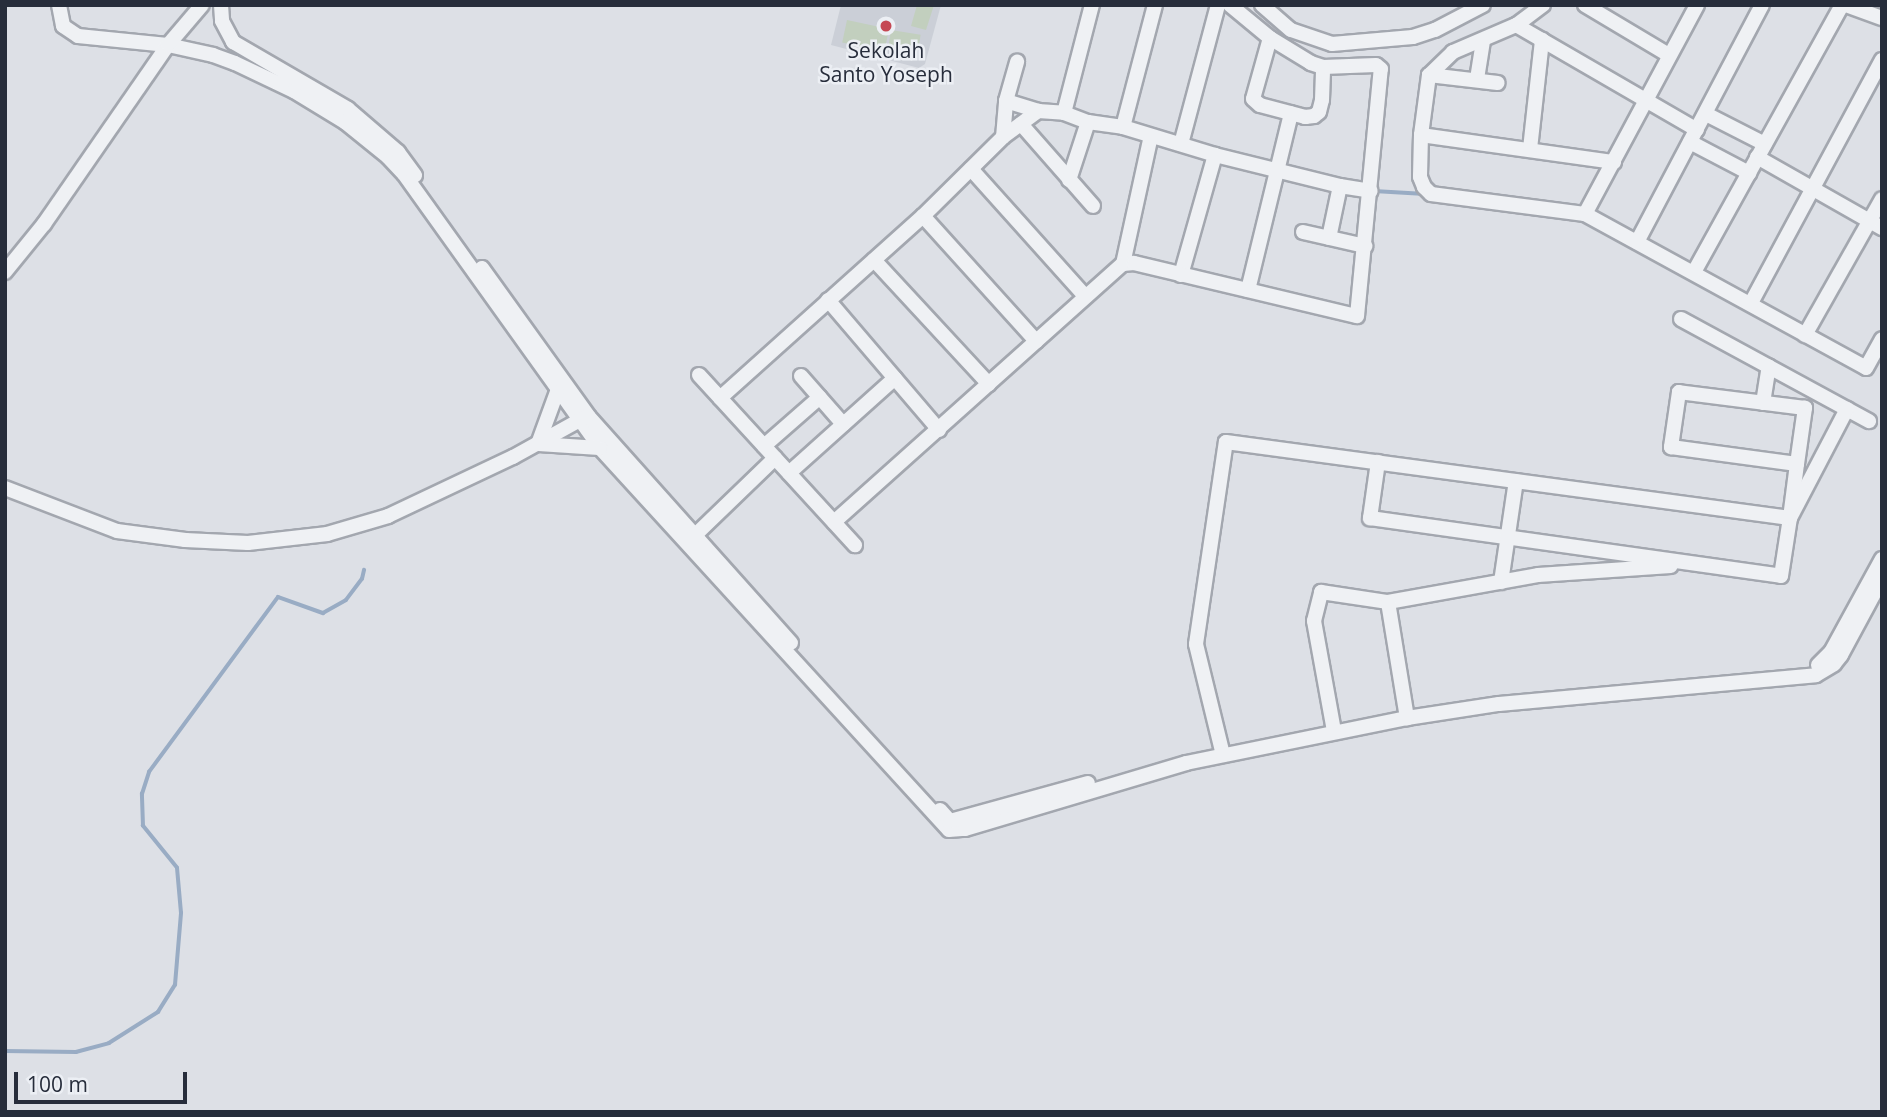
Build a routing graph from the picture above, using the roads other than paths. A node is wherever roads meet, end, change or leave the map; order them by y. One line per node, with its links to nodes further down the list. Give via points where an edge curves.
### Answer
1 (60, 5): 21 (street, via 63,26 78,36)
2 (202, 5): 21 (street)
3 (221, 5): 17 (street)
4 (1092, 5): 33 (street)
5 (1155, 5): 38 (street)
6 (1217, 5): 43 (street)
7 (1230, 5): 18 (street)
8 (1262, 5): 9 (street, via 1291,30 1332,44 1413,37)
9 (1483, 5)
10 (1543, 5): 16 (street)
11 (1585, 5): 23 (street)
12 (1697, 5): 23 (street)
13 (1762, 5): 35 (street)
14 (1844, 5): 15 (street); 45 (street)
15 (1882, 18)
16 (1516, 25): 19 (street); 20 (street)
17 (228, 35): 22 (street); 87 (street, via 241,48 348,109 398,152)
18 (1270, 38): 26 (street); 34 (street, via 1253,99)
19 (1483, 40): 27 (street, via 1453,52); 28 (street)
20 (1542, 40): 31 (street); 44 (street)
21 (168, 45): 22 (street); 66 (street, via 44,224)
22 (214, 55): 82 (street, via 314,103 388,157)
23 (1669, 55): 31 (street)
24 (1882, 61): 53 (street)
25 (1017, 62): 30 (street)
26 (1323, 67): 34 (street, via 1319,111 1305,117); 54 (street, via 1376,65 1381,69)
27 (1429, 75): 28 (street); 39 (street)
28 (1477, 79): 29 (street)
29 (1498, 83)
30 (1006, 101): 32 (street); 42 (street)
31 (1645, 102): 41 (street); 47 (street)
32 (1038, 111): 33 (street); 37 (street)
33 (1065, 113): 36 (street)
34 (1291, 113): 49 (street)
35 (1706, 114): 41 (street); 45 (street)
36 (1088, 122): 38 (street); 51 (street)
37 (1021, 124): 42 (street); 51 (street)
38 (1123, 128): 40 (street)
39 (1421, 135): 44 (street); 57 (street, via 1420,177 1431,194)
40 (1151, 136): 43 (street); 65 (street)
41 (1693, 136): 50 (street); 62 (street)
42 (1003, 137): 48 (street)
43 (1181, 144): 46 (street)
44 (1530, 149): 47 (street)
45 (1761, 151): 50 (street); 53 (street)
46 (1215, 155): 49 (street); 68 (street)
47 (1614, 162): 57 (street)
48 (971, 169): 58 (street); 70 (street)
49 (1278, 169): 52 (street); 69 (street)
50 (1749, 173): 67 (street)
51 (1069, 180): 56 (street)
52 (1340, 186): 54 (street); 61 (street)
53 (1814, 189): 59 (street); 72 (street)
54 (1371, 191): 63 (street)
55 (1882, 199): 59 (street)
56 (1093, 206)
57 (1585, 214): 62 (street)
58 (923, 216): 64 (street); 76 (street)
59 (1876, 225): 74 (street)
60 (1303, 232): 61 (street)
61 (1329, 238): 63 (street)
62 (1637, 242): 67 (street)
63 (1365, 246): 69 (street, via 1357,316)
64 (874, 260): 71 (street); 81 (street)
65 (1123, 264): 68 (street, via 1134,262); 70 (street)
66 (5, 272)
67 (1694, 272): 72 (street)
68 (1181, 275): 69 (street)
69 (1248, 290)
70 (1085, 296): 76 (street)
71 (828, 300): 80 (street); 84 (street)
72 (1751, 303): 74 (street)
73 (1681, 319): 77 (street)
74 (1805, 335): 75 (street, via 1866,368)
75 (1882, 338)
76 (1036, 341): 81 (street)
77 (1769, 366): 85 (street); 86 (street)
78 (699, 375): 84 (street)
79 (802, 376): 83 (street)
80 (895, 378): 89 (street); 90 (street)
81 (989, 384): 90 (street)
82 (558, 391): 87 (street); 91 (street)
83 (820, 397): 89 (street); 92 (street)
84 (720, 398): 92 (street)
85 (1763, 403): 96 (street, via 1805,408); 96 (street, via 1679,392 1671,447)
86 (1847, 409): 88 (street); 100 (street)
87 (583, 418): 91 (street); 93 (street); 103 (street)
88 (1869, 421)
89 (843, 424): 97 (street)
90 (939, 430): 101 (street)
91 (538, 444): 93 (street); 99 (street, via 388,516 327,534 248,543 117,531)
92 (764, 446): 94 (street)
93 (600, 448): 103 (street)
94 (775, 458): 97 (street); 103 (street)
95 (1378, 462): 98 (street); 102 (street, via 1370,518); 113 (street, via 1226,442 1196,644)
96 (1797, 464): 100 (street)
97 (789, 473): 101 (street)
98 (1516, 481): 100 (street); 102 (street)
99 (5, 488)
100 (1790, 518): 106 (street, via 1781,576)
101 (834, 522): 104 (street)
102 (1508, 537): 106 (street); 108 (street)
103 (690, 539): 113 (street, via 949,825)
104 (855, 545)
105 (1882, 559): 110 (street, via 1827,658)
106 (1700, 564): 108 (street, via 1538,575)
107 (1882, 579): 110 (street, via 1842,655)
108 (1501, 582): 109 (street)
109 (1388, 602): 111 (street); 112 (street, via 1321,592 1314,621)
110 (1814, 671): 111 (street, via 1693,675 1527,692)
111 (1407, 714): 112 (street)
112 (1333, 727): 113 (street)
113 (1223, 752)

